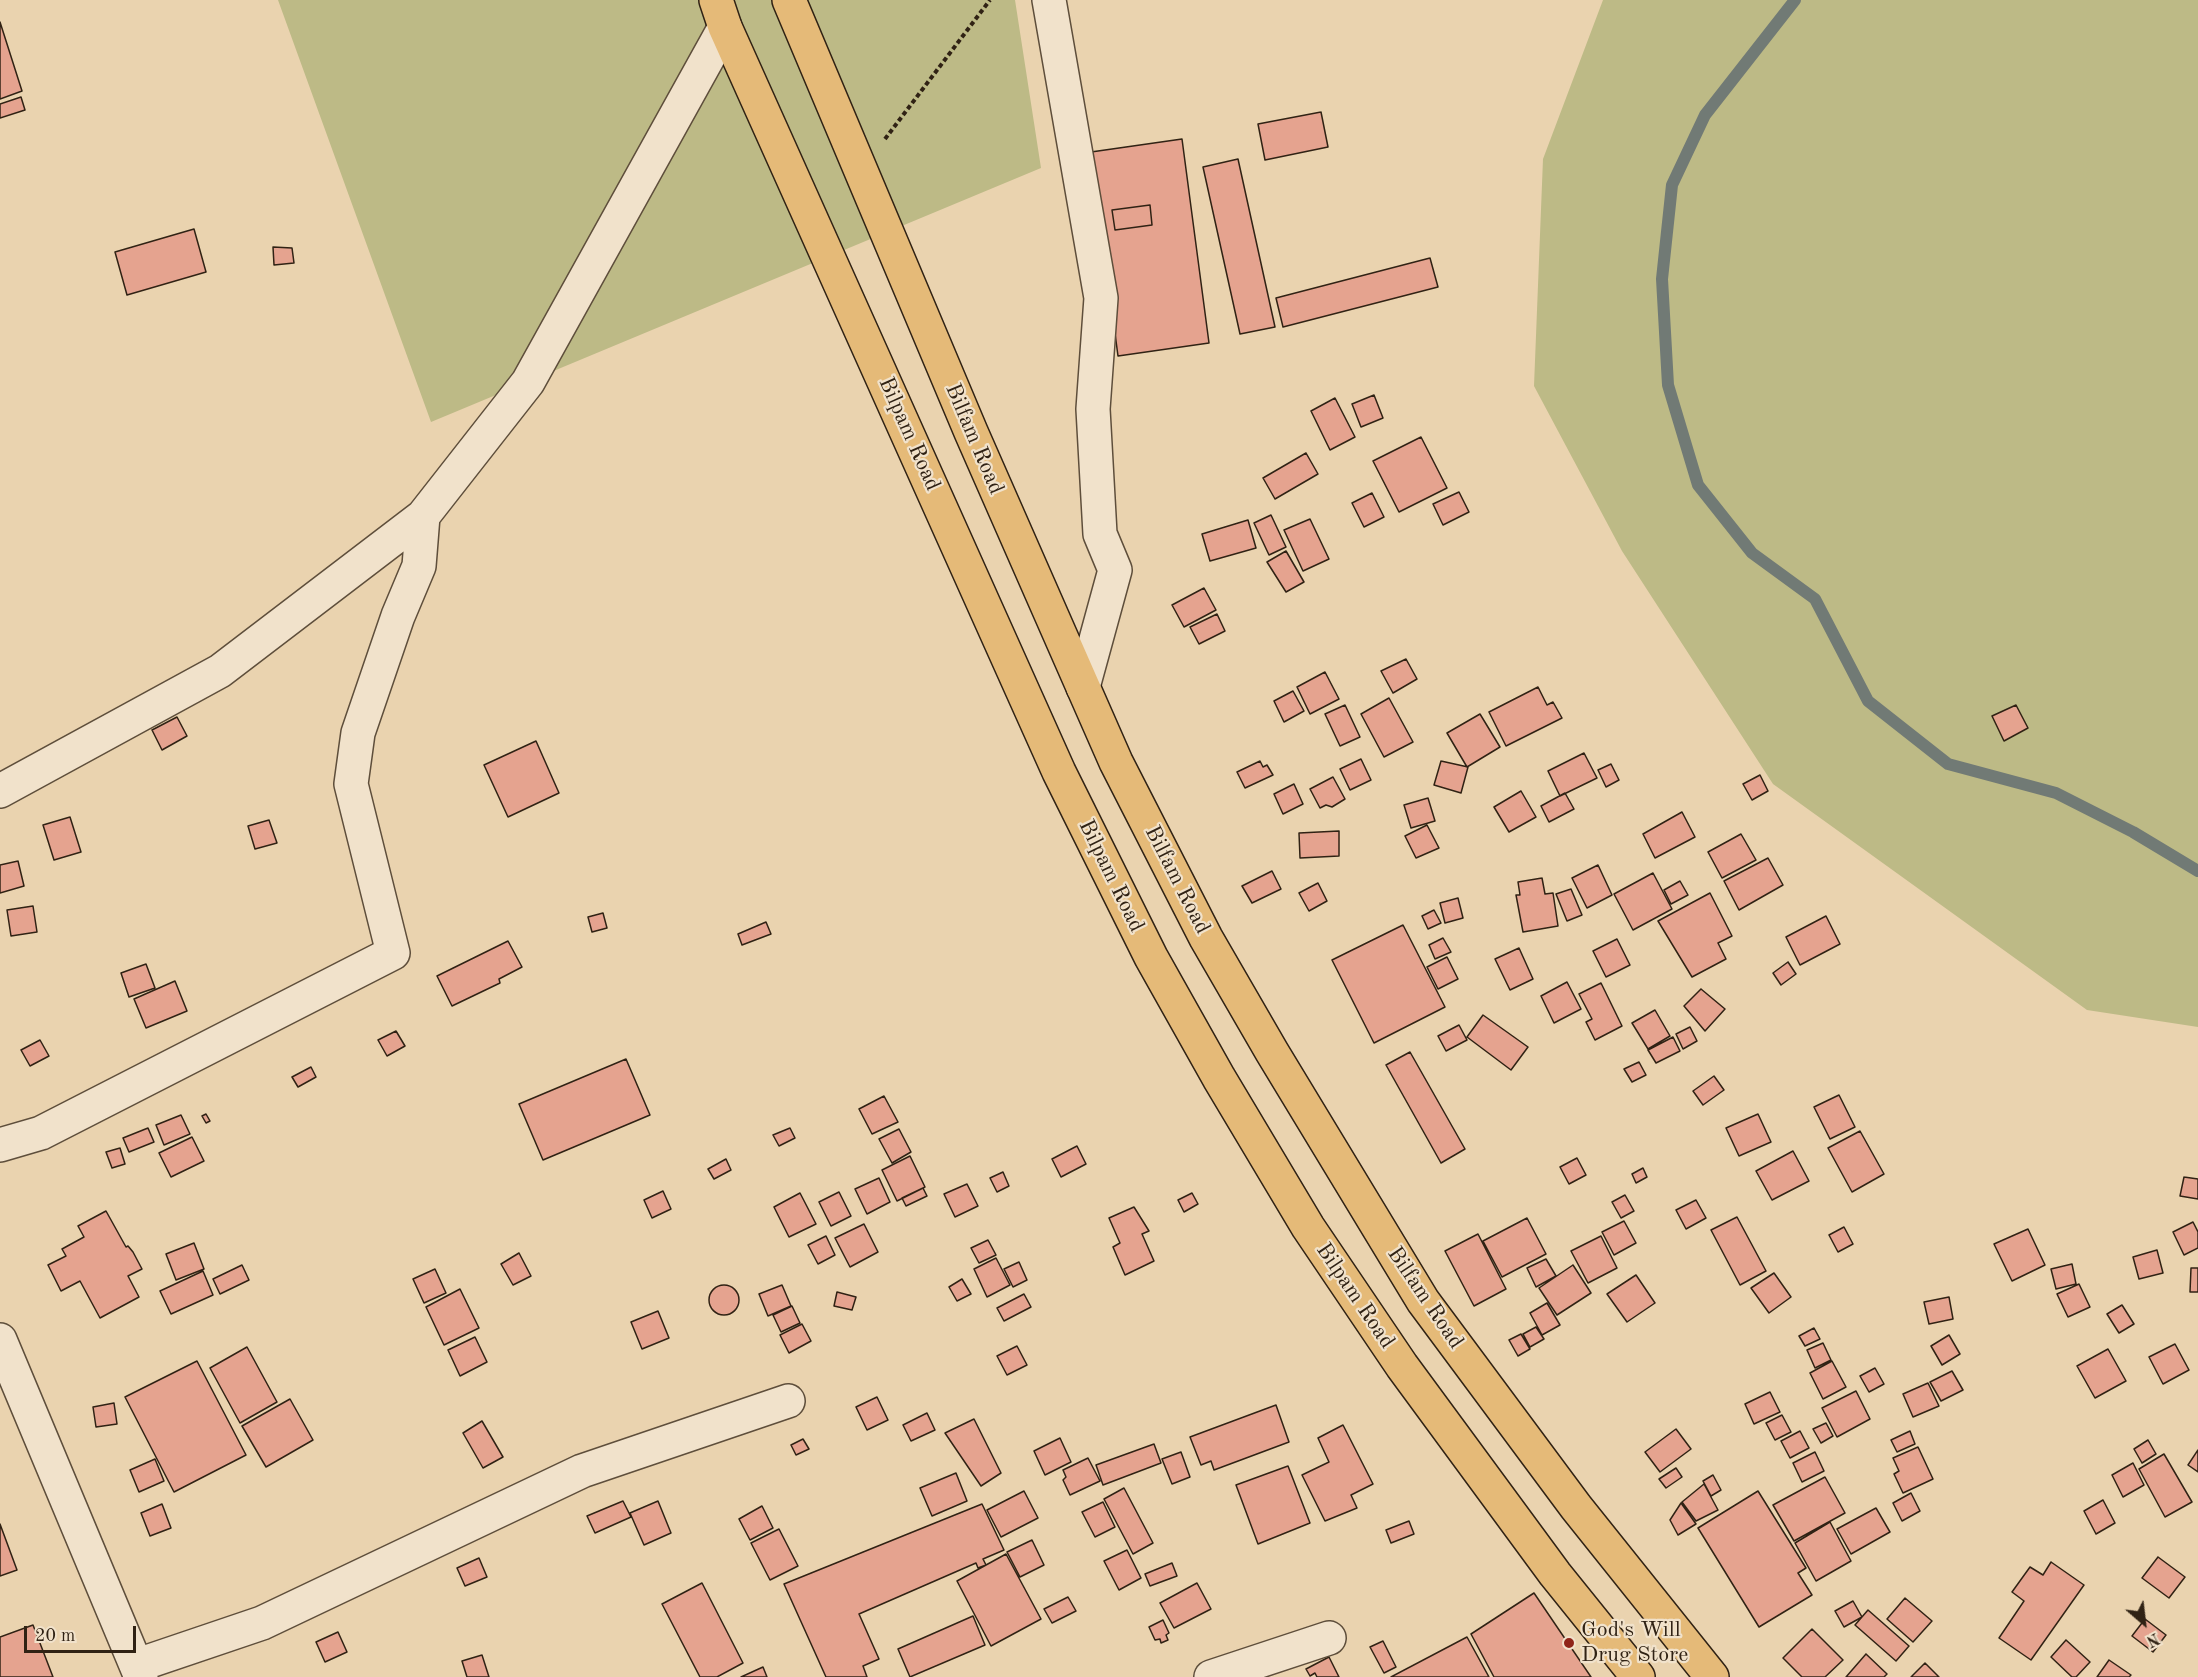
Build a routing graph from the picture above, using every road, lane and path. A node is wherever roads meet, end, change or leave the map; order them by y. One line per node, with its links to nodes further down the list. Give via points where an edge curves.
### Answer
1 (789, 0): 5 (main road, Bilfam Road)
2 (990, 0): 5 (path)
3 (1049, 0): 7 (street, via 1101,298 1093,409 1100,534 1115,570)
4 (720, 14): 6 (street, via 528,382); 15 (main road, Bilpam Road, via 1059,772 1151,957 1308,1227 1395,1356 1555,1574)
5 (861, 171): 7 (main road, Bilfam Road)
6 (423, 516): 8 (street, via 220,671); 9 (street, via 419,566 357,733 351,784 393,953 40,1133)
7 (1083, 687): 16 (main road, Bilfam Road, via 1116,762 1206,938 1423,1301 1576,1507)
8 (0, 791)
9 (0, 1145)
10 (0, 1340): 13 (street)
11 (788, 1401): 13 (street, via 582,1471 262,1623)
12 (1329, 1638): 14 (street)
13 (139, 1671)
14 (1211, 1677)
15 (1638, 1677)
16 (1713, 1677)

